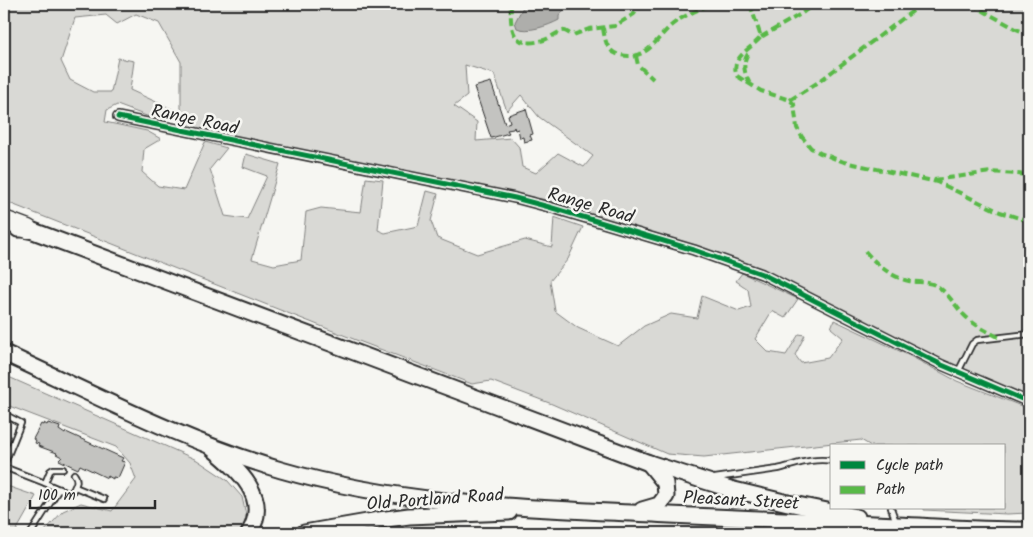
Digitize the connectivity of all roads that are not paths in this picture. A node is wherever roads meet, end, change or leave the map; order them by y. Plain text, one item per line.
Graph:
1 (118, 117) dead end
2 (4, 220) edge
3 (4, 229) edge
4 (28, 229) junction
5 (1029, 334) edge
6 (4, 353) edge
7 (958, 372) junction
8 (1029, 402) edge
9 (4, 414) edge
10 (210, 446) junction
11 (830, 460) edge
12 (649, 463) junction
13 (4, 466) edge
14 (62, 469) dead end
15 (74, 474) dead end
16 (701, 480) junction
17 (45, 483) junction
18 (75, 487) junction
19 (59, 490) junction
20 (104, 499) dead end
21 (570, 510) junction
22 (892, 510) edge
23 (628, 513) junction
24 (898, 525) junction
25 (1029, 530) edge
26 (1000, 532) edge
27 (31, 533) edge
28 (249, 533) edge
29 (304, 533) edge

1 - 7 street, Range Road
2 - 4 highway
3 - 4 main road
4 - 12 main road
5 - 7 lane
6 - 10 main road
7 - 8 street, Range Road
9 - 13 lane
10 - 21 main road
10 - 28 main road
11 - 16 lane
12 - 16 main road
12 - 23 main road
13 - 17 lane
14 - 17 lane
15 - 18 lane
16 - 24 main road
17 - 19 lane
18 - 19 lane
18 - 20 lane
19 - 27 lane
21 - 23 main road, Pleasant Street
21 - 29 main road, Old Portland Road
22 - 24 lane
23 - 24 main road, Pleasant Street
24 - 26 main road, Pleasant Street
25 - 26 main road, Pleasant Street

